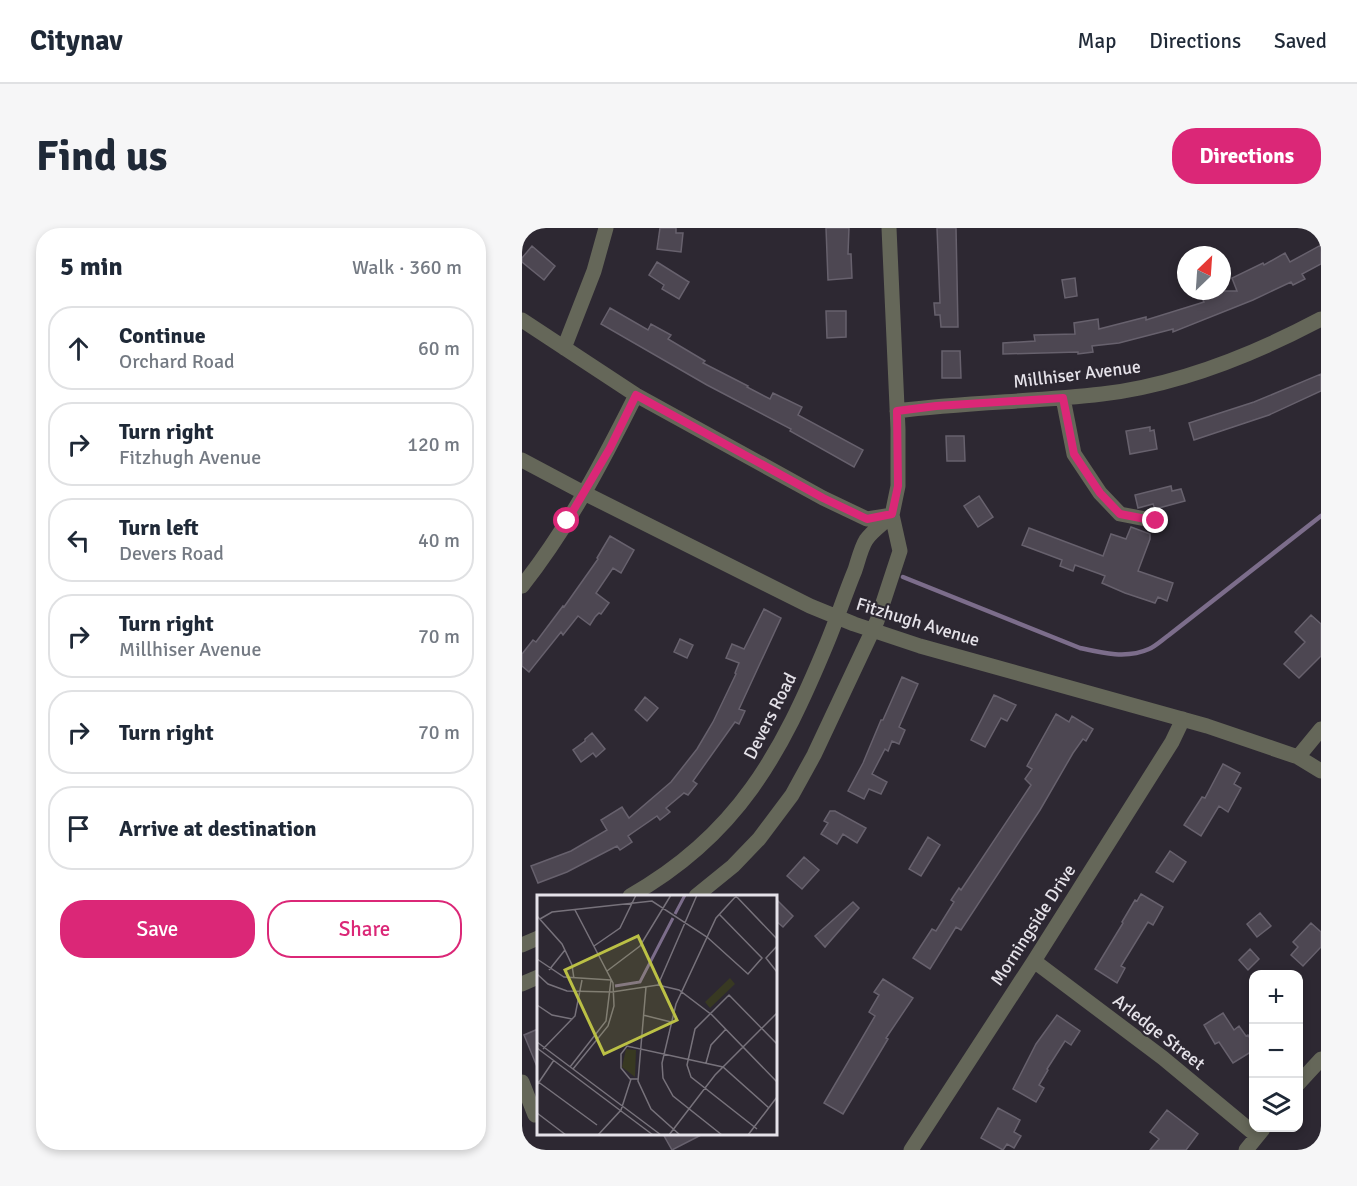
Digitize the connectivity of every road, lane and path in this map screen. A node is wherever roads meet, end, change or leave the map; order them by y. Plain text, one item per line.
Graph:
1 (606, 228) edge
2 (889, 228) edge
3 (522, 320) edge
4 (1321, 320) edge
5 (564, 348) junction
6 (636, 395) junction
7 (1063, 398) junction
8 (897, 411) junction
9 (522, 460) edge
10 (584, 493) junction
11 (892, 514) junction
12 (1156, 521) dead end
13 (522, 585) edge
14 (837, 617) junction
15 (872, 630) junction
16 (1183, 719) junction
17 (1321, 729) edge
18 (1298, 757) junction
19 (1321, 771) edge
20 (633, 895) edge
21 (698, 895) edge
22 (537, 938) edge
23 (522, 945) edge
24 (1034, 961) junction
25 (537, 977) edge
26 (522, 984) edge
27 (1321, 1059) edge
28 (1303, 1079) edge
29 (522, 1083) edge
30 (535, 1115) dead end
31 (1249, 1124) edge
32 (1260, 1132) edge
33 (911, 1150) edge
34 (1246, 1150) edge

1 - 5 street
2 - 8 street
3 - 5 street
4 - 7 street, Millhiser Avenue
5 - 6 street
6 - 10 street
6 - 11 street
7 - 8 street, Millhiser Avenue
7 - 12 street
8 - 11 street
9 - 10 street, Fitzhugh Avenue
10 - 13 street
10 - 14 street, Fitzhugh Avenue
11 - 14 street, Devers Road
11 - 15 street
14 - 15 street, Fitzhugh Avenue
14 - 20 street, Devers Road
15 - 16 street, Fitzhugh Avenue
15 - 21 street
16 - 18 street, Fitzhugh Avenue
16 - 24 street, Morningside Drive
17 - 18 street
18 - 19 street, Fitzhugh Avenue
22 - 23 street
24 - 31 street, Arledge Street
24 - 33 street, Morningside Drive
25 - 26 street
27 - 28 street
29 - 30 street
32 - 34 street

